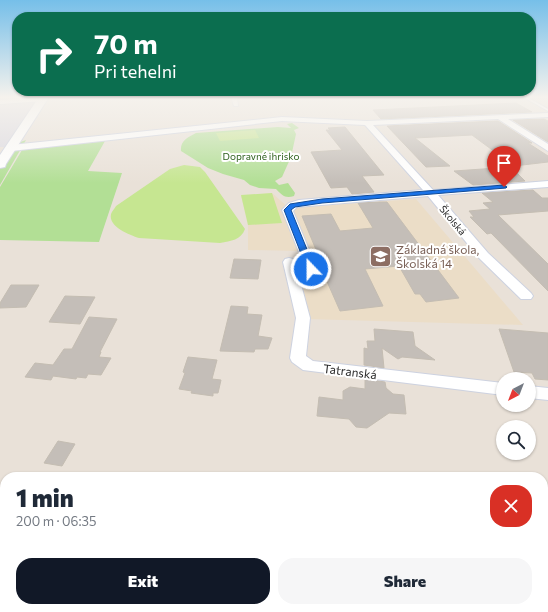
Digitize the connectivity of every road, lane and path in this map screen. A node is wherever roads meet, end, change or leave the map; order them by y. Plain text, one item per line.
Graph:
1 (26, 126) edge
2 (221, 126) edge
3 (369, 126) edge
4 (513, 126) edge
5 (11, 148) junction
6 (548, 148) edge
7 (0, 164) edge
8 (548, 184) edge
9 (430, 192) junction
10 (290, 262) dead end
11 (311, 269) dead end
12 (526, 296) dead end
13 (496, 388) edge
14 (536, 393) edge
15 (548, 394) edge

1 - 5 main road
2 - 5 street
3 - 9 street, Školská
4 - 6 street
5 - 7 main road
8 - 9 street
9 - 11 street
9 - 12 street, Školská
10 - 13 street, Tatranská
14 - 15 street

